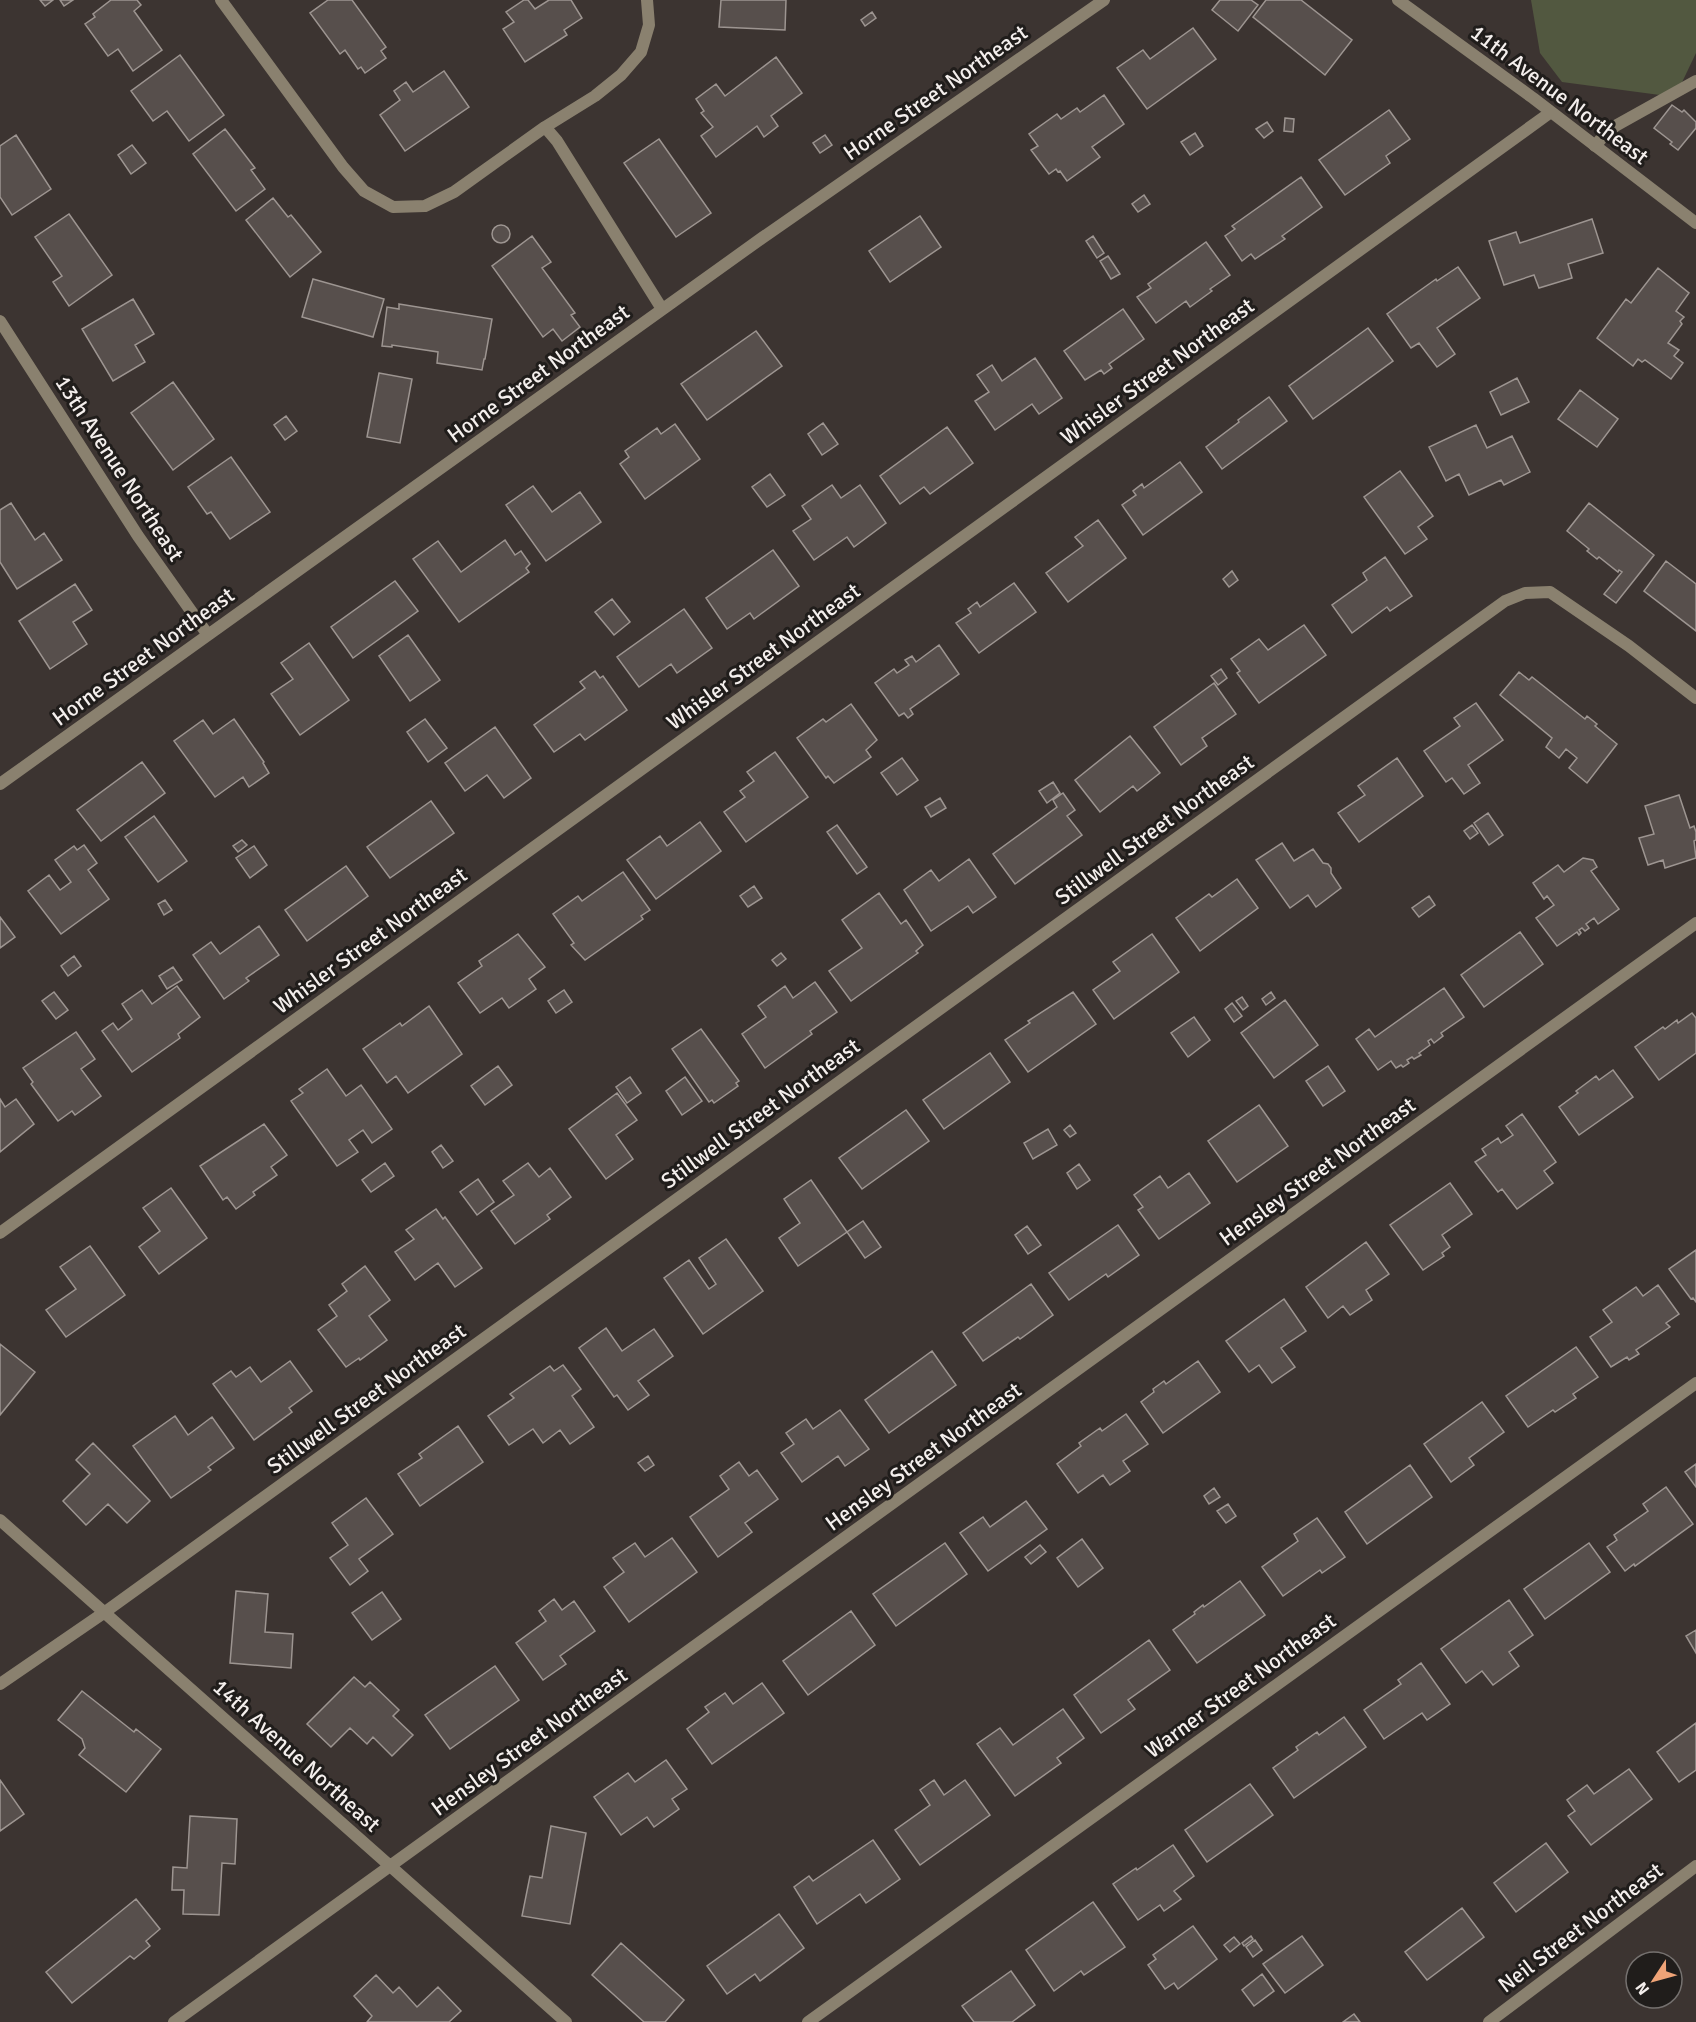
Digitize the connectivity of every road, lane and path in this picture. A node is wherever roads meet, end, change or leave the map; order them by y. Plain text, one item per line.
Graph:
1 (221, 0) edge
2 (647, 0) edge
3 (1104, 0) edge
4 (1398, 0) edge
5 (1696, 81) edge
6 (1551, 112) junction
7 (545, 127) junction
8 (1595, 146) junction
9 (1696, 223) edge
10 (662, 309) junction
11 (0, 321) edge
12 (208, 635) junction
13 (1696, 698) edge
14 (0, 784) edge
15 (1696, 923) edge
16 (0, 1233) edge
17 (1696, 1383) edge
18 (0, 1520) edge
19 (105, 1612) junction
20 (0, 1684) edge
21 (1696, 1866) edge
22 (391, 1867) junction
23 (174, 2022) edge
24 (566, 2022) edge
25 (808, 2022) edge
26 (1489, 2022) edge

1 - 7 street
2 - 7 street
3 - 10 street, Horne Street Northeast
4 - 6 street, 11th Avenue Northeast
5 - 8 street
6 - 8 street, 11th Avenue Northeast
6 - 16 street, Whisler Street Northeast
7 - 10 street
8 - 9 street, 11th Avenue Northeast
10 - 12 street, Horne Street Northeast
11 - 12 street, 13th Avenue Northeast
12 - 14 street, Horne Street Northeast
13 - 19 street, Stillwell Street Northeast
15 - 22 street, Hensley Street Northeast
17 - 25 street, Warner Street Northeast
18 - 19 street, 14th Avenue Northeast
19 - 20 street, Stillwell Street Northeast
19 - 22 street, 14th Avenue Northeast
21 - 26 street, Neil Street Northeast
22 - 23 street, Hensley Street Northeast
22 - 24 street, 14th Avenue Northeast

